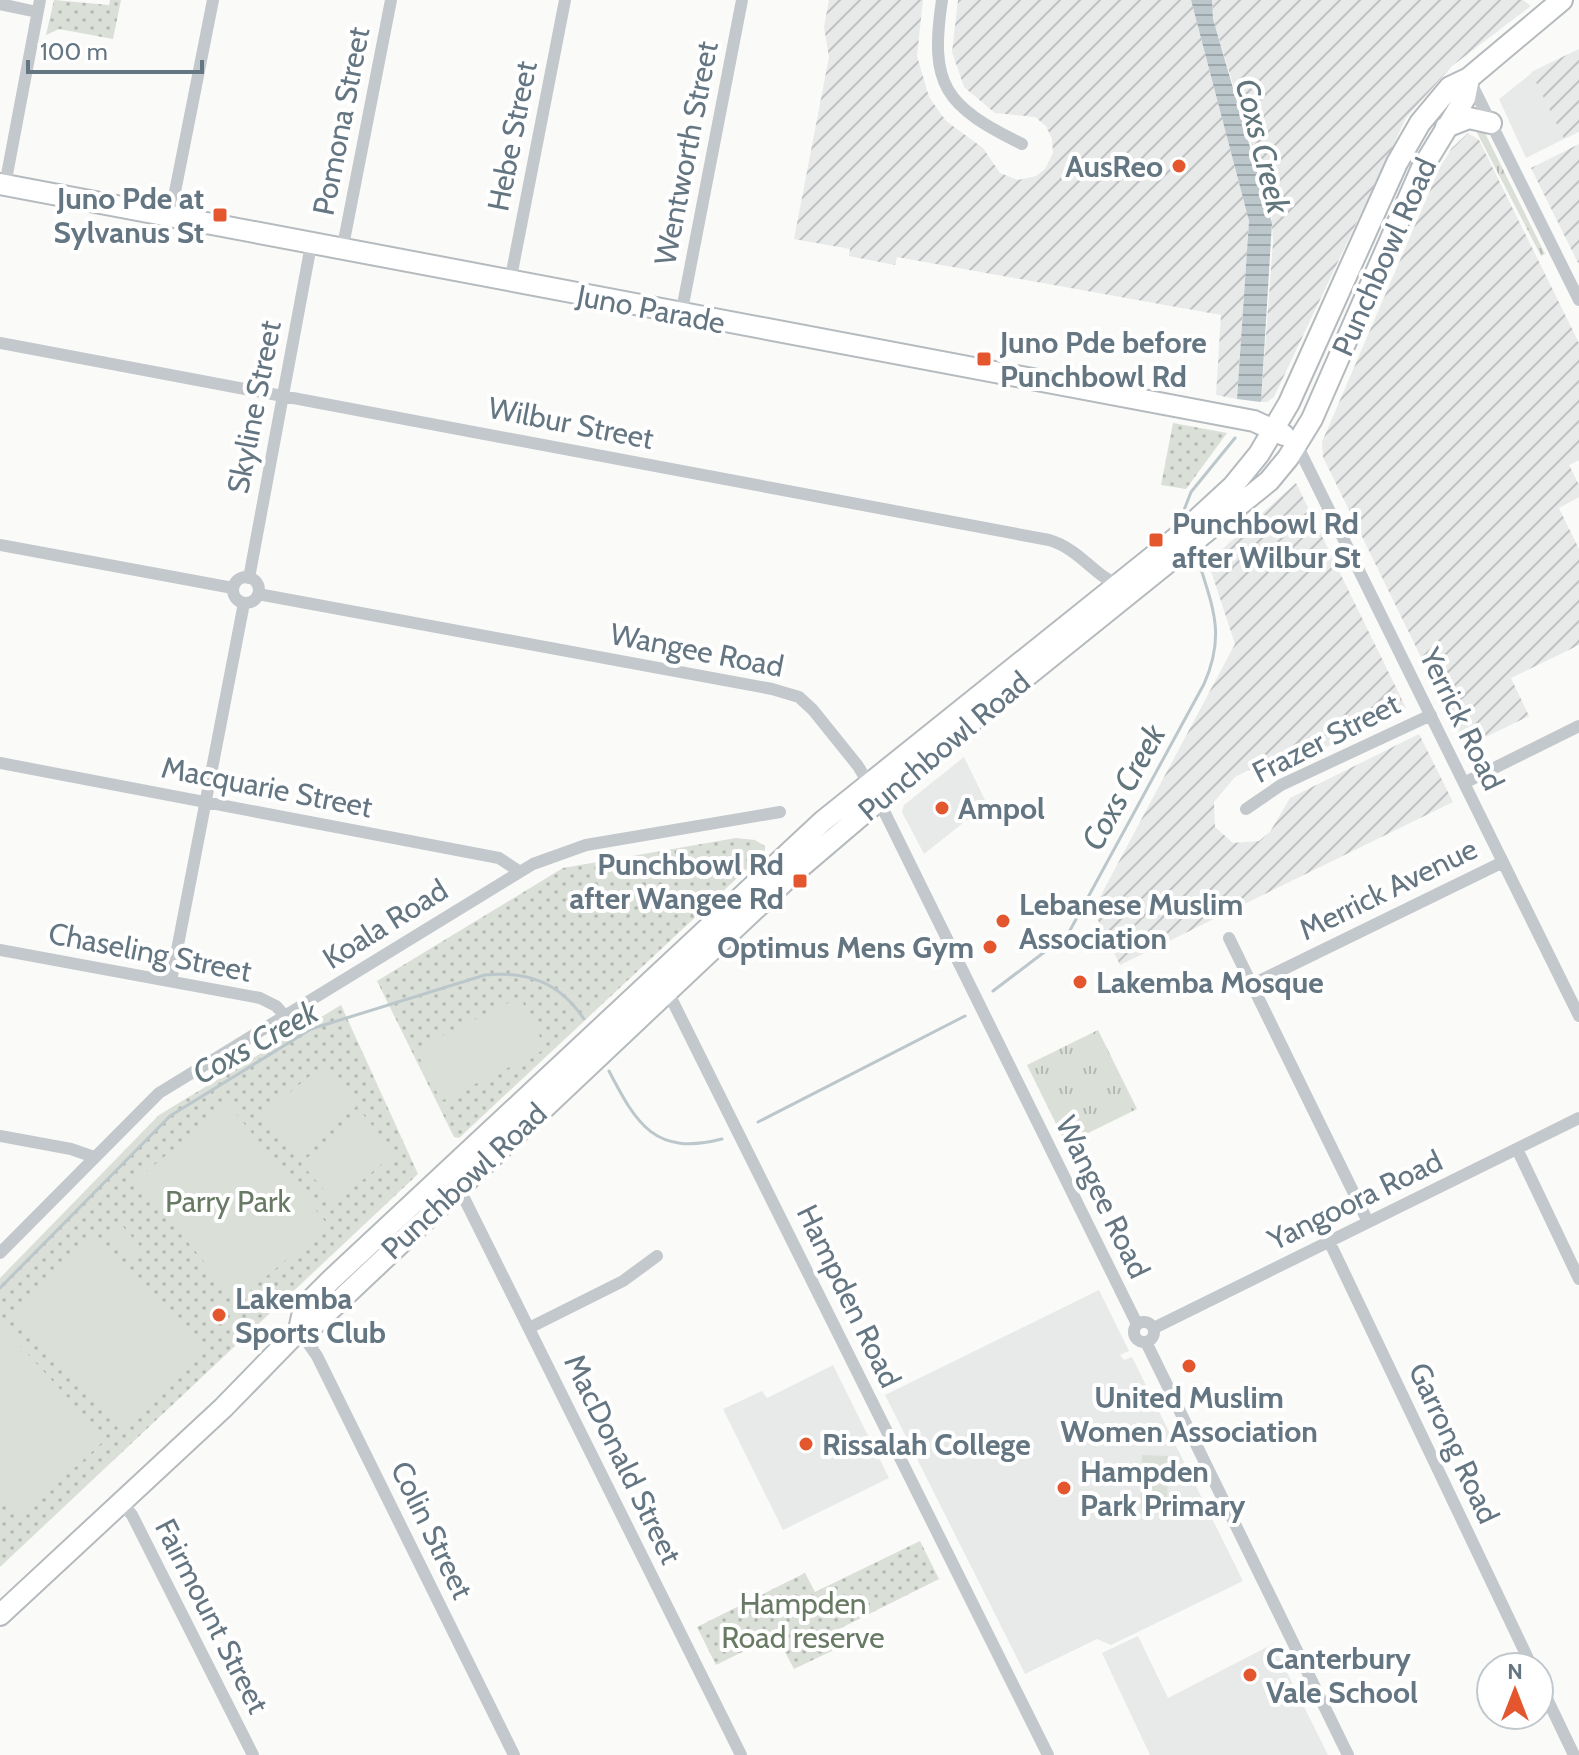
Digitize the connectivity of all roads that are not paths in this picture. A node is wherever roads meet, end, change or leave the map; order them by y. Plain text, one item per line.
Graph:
1 (213, 0) edge
2 (391, 0) edge
3 (565, 0) edge
4 (742, 0) edge
5 (942, 0) edge
6 (1559, 2) edge
7 (0, 4) edge
8 (39, 6) edge
9 (1469, 78) junction
10 (1491, 123) junction
11 (1444, 128) junction
12 (1022, 144) dead end
13 (2, 185) edge
14 (170, 217) junction
15 (311, 245) junction
16 (342, 251) junction
17 (510, 282) junction
18 (1575, 282) edge
19 (1579, 300) edge
20 (681, 315) junction
21 (0, 343) edge
22 (282, 395) junction
23 (1275, 428) junction
24 (1297, 445) junction
25 (0, 545) edge
26 (249, 578) junction
27 (1119, 583) junction
28 (233, 588) junction
29 (258, 594) junction
30 (244, 603) junction
31 (1431, 715) junction
32 (1579, 726) edge
33 (0, 763) edge
34 (1464, 783) junction
35 (874, 792) junction
36 (206, 803) junction
37 (1246, 809) dead end
38 (780, 812) dead end
39 (1503, 862) junction
40 (520, 872) junction
41 (1229, 938) dead end
42 (0, 950) edge
43 (171, 981) junction
44 (1253, 984) junction
45 (667, 990) junction
46 (285, 1016) junction
47 (1579, 1016) edge
48 (1579, 1118) edge
49 (0, 1136) edge
50 (1517, 1149) junction
51 (94, 1157) junction
52 (458, 1186) junction
53 (1368, 1222) junction
54 (1329, 1241) junction
55 (0, 1253) edge
56 (657, 1256) dead end
57 (1579, 1279) edge
58 (1137, 1324) junction
59 (531, 1327) junction
60 (1154, 1328) junction
61 (299, 1330) junction
62 (1146, 1342) junction
63 (121, 1502) junction
64 (0, 1615) edge
65 (1524, 1651) edge
66 (1555, 1715) edge
67 (253, 1755) edge
68 (514, 1755) edge
69 (741, 1755) edge
70 (1048, 1755) edge
71 (1348, 1755) edge
72 (1574, 1755) edge

1 - 14 street
2 - 16 street, Pomona Street
3 - 17 street, Hebe Street
4 - 20 street, Wentworth Street
5 - 12 street
6 - 9 main road, Punchbowl Road
7 - 8 street
8 - 13 street
9 - 10 street
9 - 11 main road, Punchbowl Road
9 - 23 main road, Punchbowl Road
10 - 11 main road
10 - 18 street
11 - 24 main road, Punchbowl Road
13 - 14 main road, Juno Parade
14 - 15 main road, Juno Parade
15 - 16 main road, Juno Parade
15 - 22 street, Skyline Street
16 - 17 main road, Juno Parade
17 - 20 main road, Juno Parade
18 - 19 street
20 - 23 main road, Juno Parade
21 - 22 street, Wilbur Street
22 - 26 street, Skyline Street
22 - 27 street, Wilbur Street
23 - 24 main road, Juno Parade
23 - 27 main road, Punchbowl Road
24 - 31 street, Yerrick Road
24 - 35 main road, Punchbowl Road
25 - 28 street
26 - 28 street
26 - 29 street
27 - 35 main road, Punchbowl Road
28 - 30 street
29 - 30 street
29 - 35 street, Wangee Road
30 - 36 street
31 - 34 street, Yerrick Road
31 - 37 street, Frazer Street
32 - 34 street
33 - 36 street, Macquarie Street
34 - 39 street, Yerrick Road
35 - 45 main road, Punchbowl Road
35 - 58 street, Wangee Road
35 - 61 main road, Punchbowl Road
36 - 40 street, Macquarie Street
36 - 43 street
38 - 40 street, Koala Road
39 - 44 street, Merrick Avenue
39 - 47 street, Yerrick Road
40 - 46 street, Koala Road
41 - 44 street
42 - 43 street, Chaseling Street
43 - 46 street, Chaseling Street
44 - 53 street
45 - 52 main road, Punchbowl Road
45 - 70 street, Hampden Road
46 - 51 street, Koala Road
48 - 50 street, Yangoora Road
49 - 51 street
50 - 53 street, Yangoora Road
50 - 57 street
51 - 55 street, Koala Road
52 - 59 street, MacDonald Street
52 - 61 main road, Punchbowl Road
53 - 54 street, Yangoora Road
54 - 60 street, Yangoora Road
54 - 65 street, Garrong Road
56 - 59 street
58 - 60 street
58 - 62 street
59 - 69 street, MacDonald Street
60 - 62 street
61 - 63 main road, Punchbowl Road
61 - 68 street, Colin Street
62 - 71 street
63 - 64 main road, Punchbowl Road
63 - 67 street, Fairmount Street
66 - 72 street

